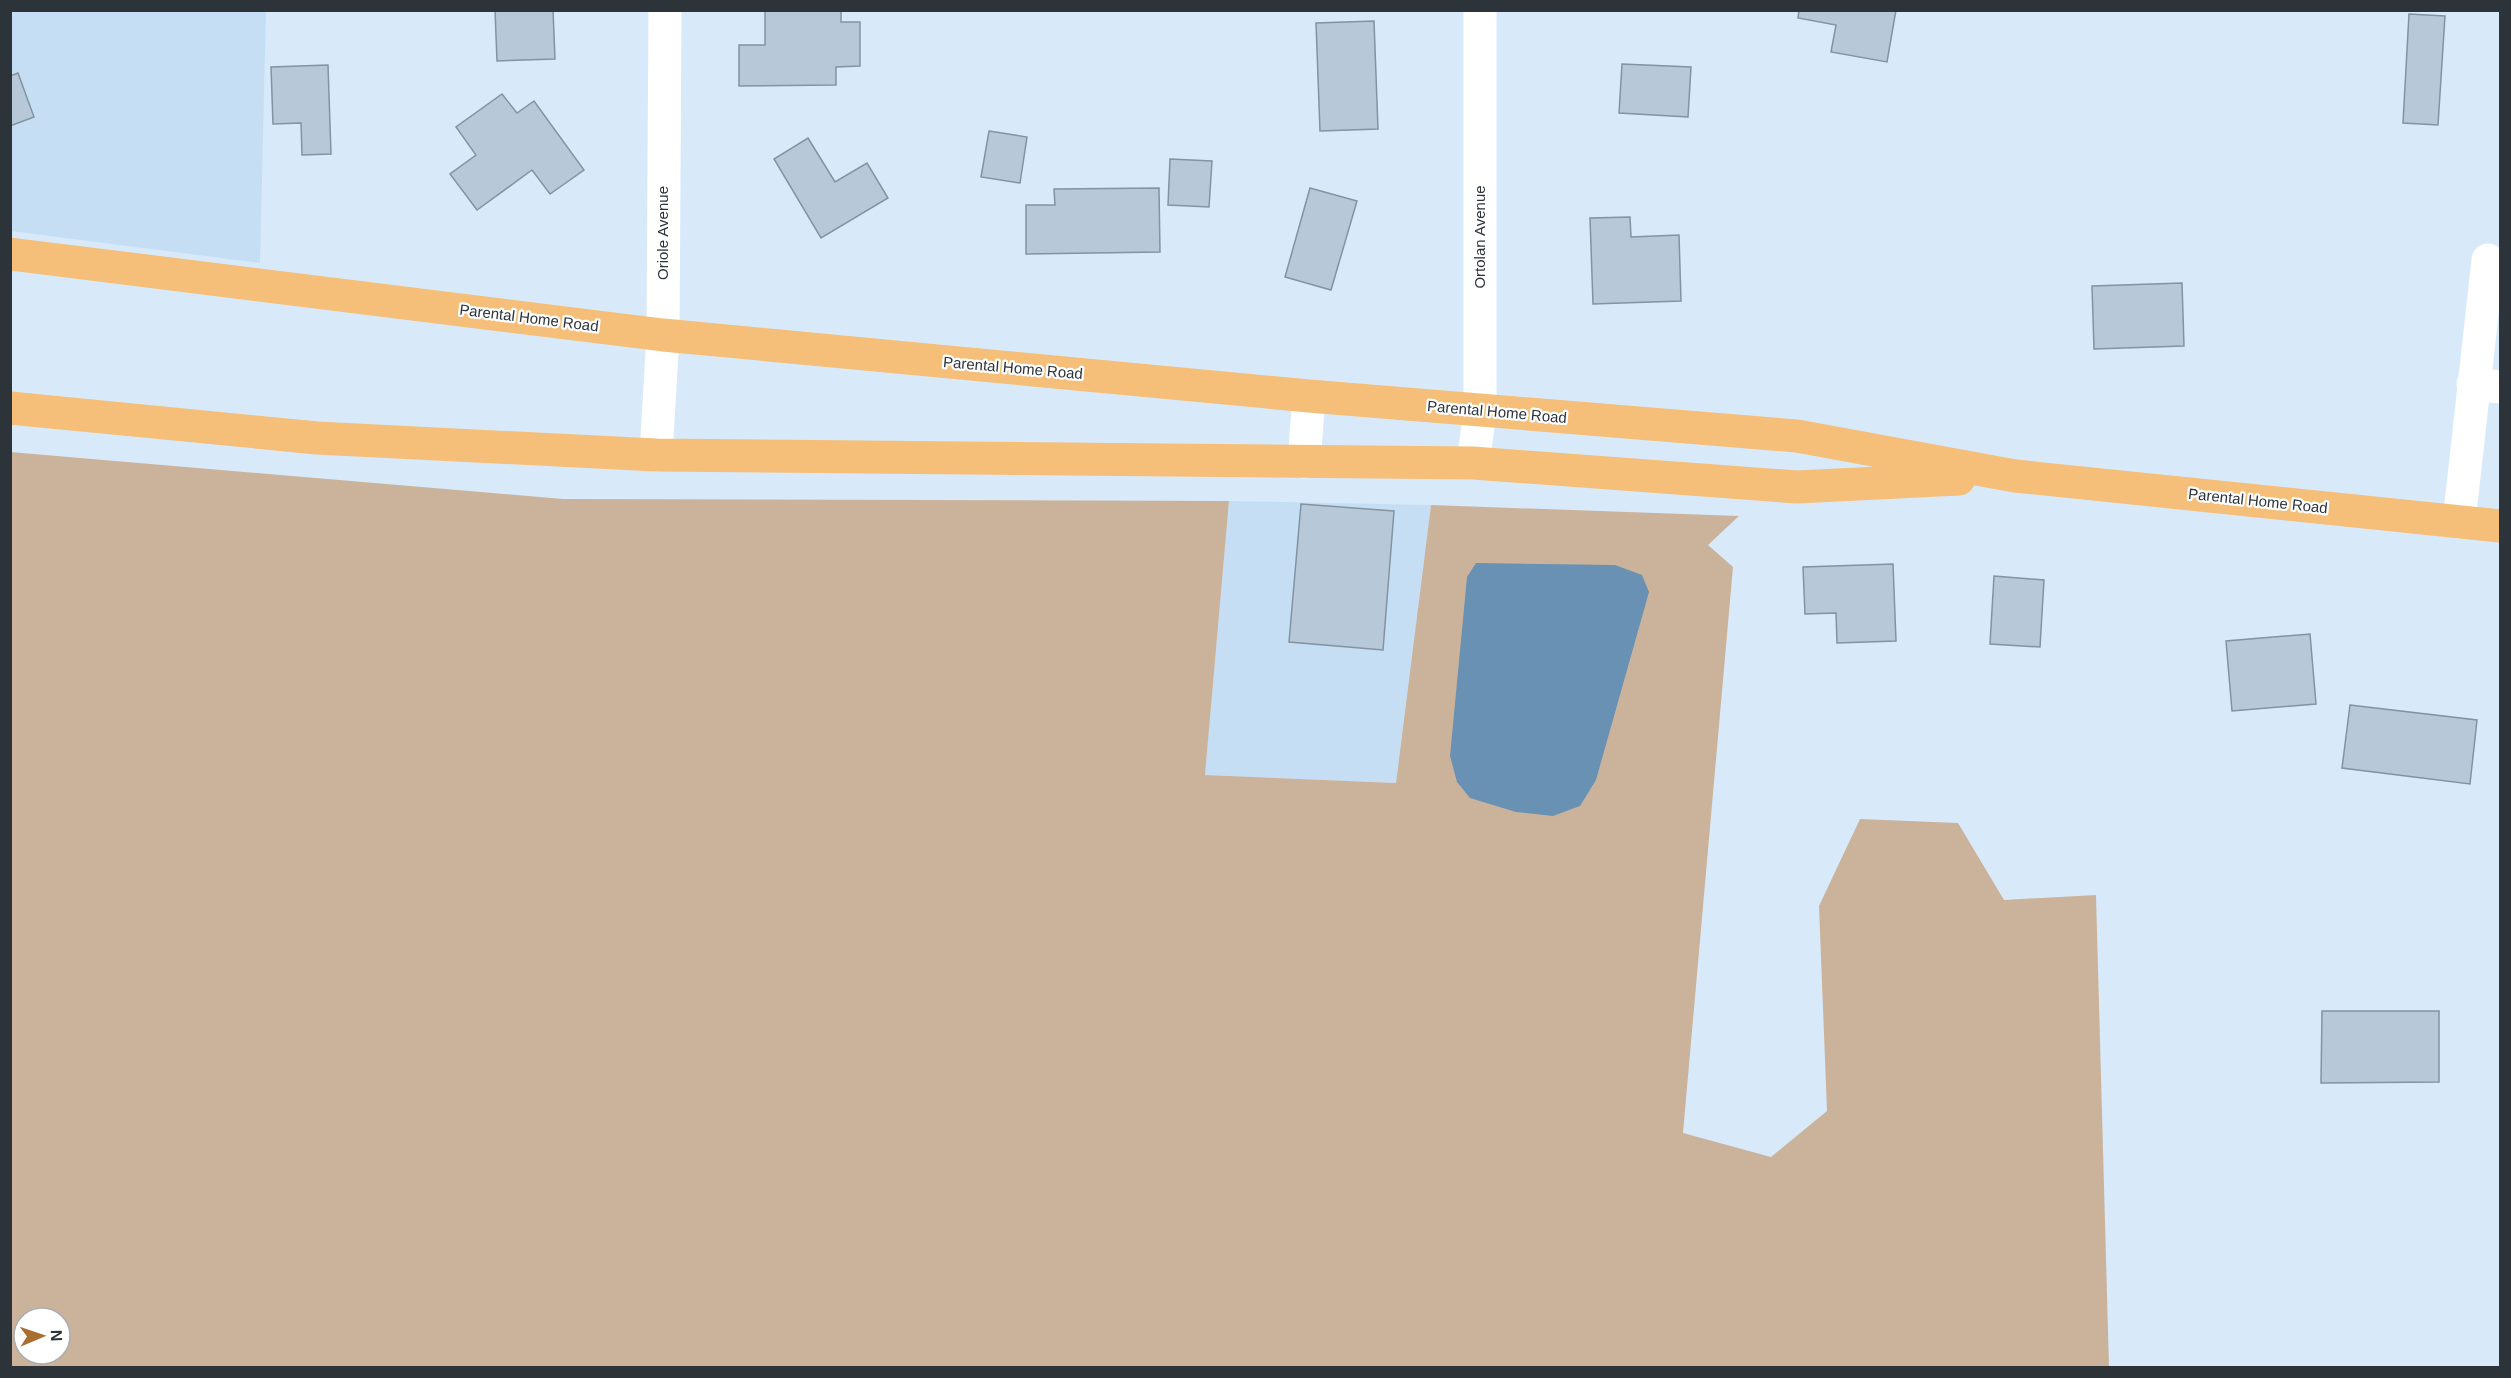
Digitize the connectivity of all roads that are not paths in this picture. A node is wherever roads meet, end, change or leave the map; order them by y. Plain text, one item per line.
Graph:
1 (665, 10) edge
2 (1480, 10) edge
3 (10, 254) edge
4 (2488, 260) dead end
5 (663, 335) junction
6 (2487, 386) edge
7 (1309, 396) junction
8 (10, 408) edge
9 (1480, 411) junction
10 (656, 455) junction
11 (1304, 462) junction
12 (1473, 463) junction
13 (2015, 476) junction
14 (2459, 522) junction
15 (2500, 526) edge

1 - 5 street, Oriole Avenue
2 - 9 street, Ortolan Avenue
3 - 5 main road, Parental Home Road
4 - 6 street
5 - 7 main road, Parental Home Road
5 - 10 street, Oriole Avenue
6 - 14 street
7 - 9 main road, Parental Home Road
7 - 11 street
8 - 10 main road, Parental Home Road
9 - 12 street, Ortolan Avenue
9 - 13 main road, Parental Home Road
10 - 11 main road, Parental Home Road
11 - 12 main road, Parental Home Road
12 - 13 main road, Parental Home Road
13 - 14 main road, Parental Home Road
14 - 15 main road, Parental Home Road

